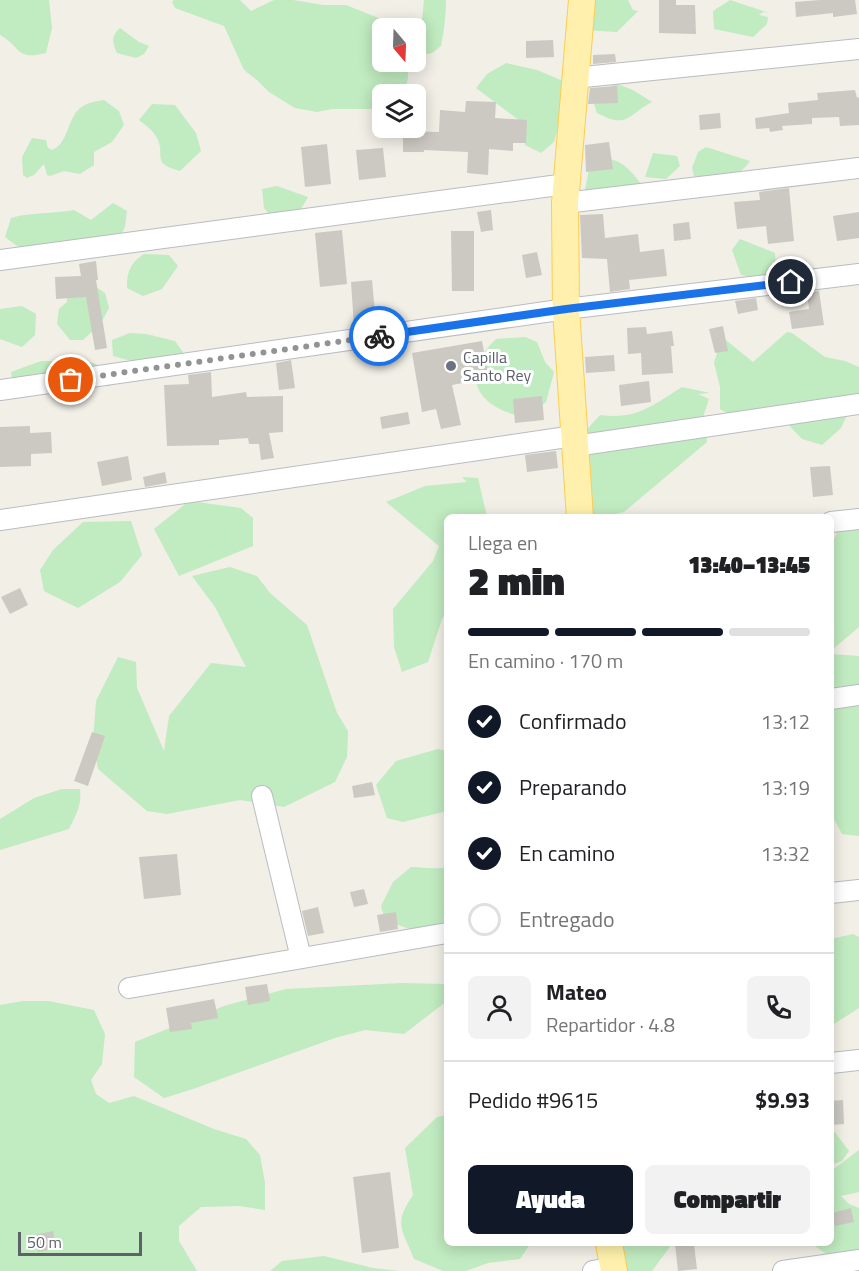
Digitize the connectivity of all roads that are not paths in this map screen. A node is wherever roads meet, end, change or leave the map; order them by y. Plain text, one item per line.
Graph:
1 (582, 0) edge
2 (859, 49) edge
3 (574, 78) junction
4 (859, 168) edge
5 (565, 194) junction
6 (0, 260) edge
7 (859, 274) edge
8 (566, 309) junction
9 (0, 390) edge
10 (859, 404) edge
11 (574, 441) junction
12 (580, 514) edge
13 (859, 519) edge
14 (0, 520) edge
15 (834, 522) edge
16 (859, 695) edge
17 (834, 699) edge
18 (262, 796) dead end
19 (859, 890) edge
20 (834, 893) edge
21 (444, 934) edge
22 (301, 958) junction
23 (129, 988) dead end
24 (859, 1060) edge
25 (834, 1063) edge
26 (859, 1260) edge
27 (783, 1271) edge

1 - 3 main road
2 - 3 street
3 - 5 main road
4 - 5 street
5 - 6 street
5 - 8 main road
7 - 8 street
8 - 9 street
8 - 11 main road
10 - 11 street
11 - 12 main road
11 - 14 street
13 - 15 street
16 - 17 street
18 - 22 street
19 - 20 street
21 - 22 street
22 - 23 street
24 - 25 street
26 - 27 street

